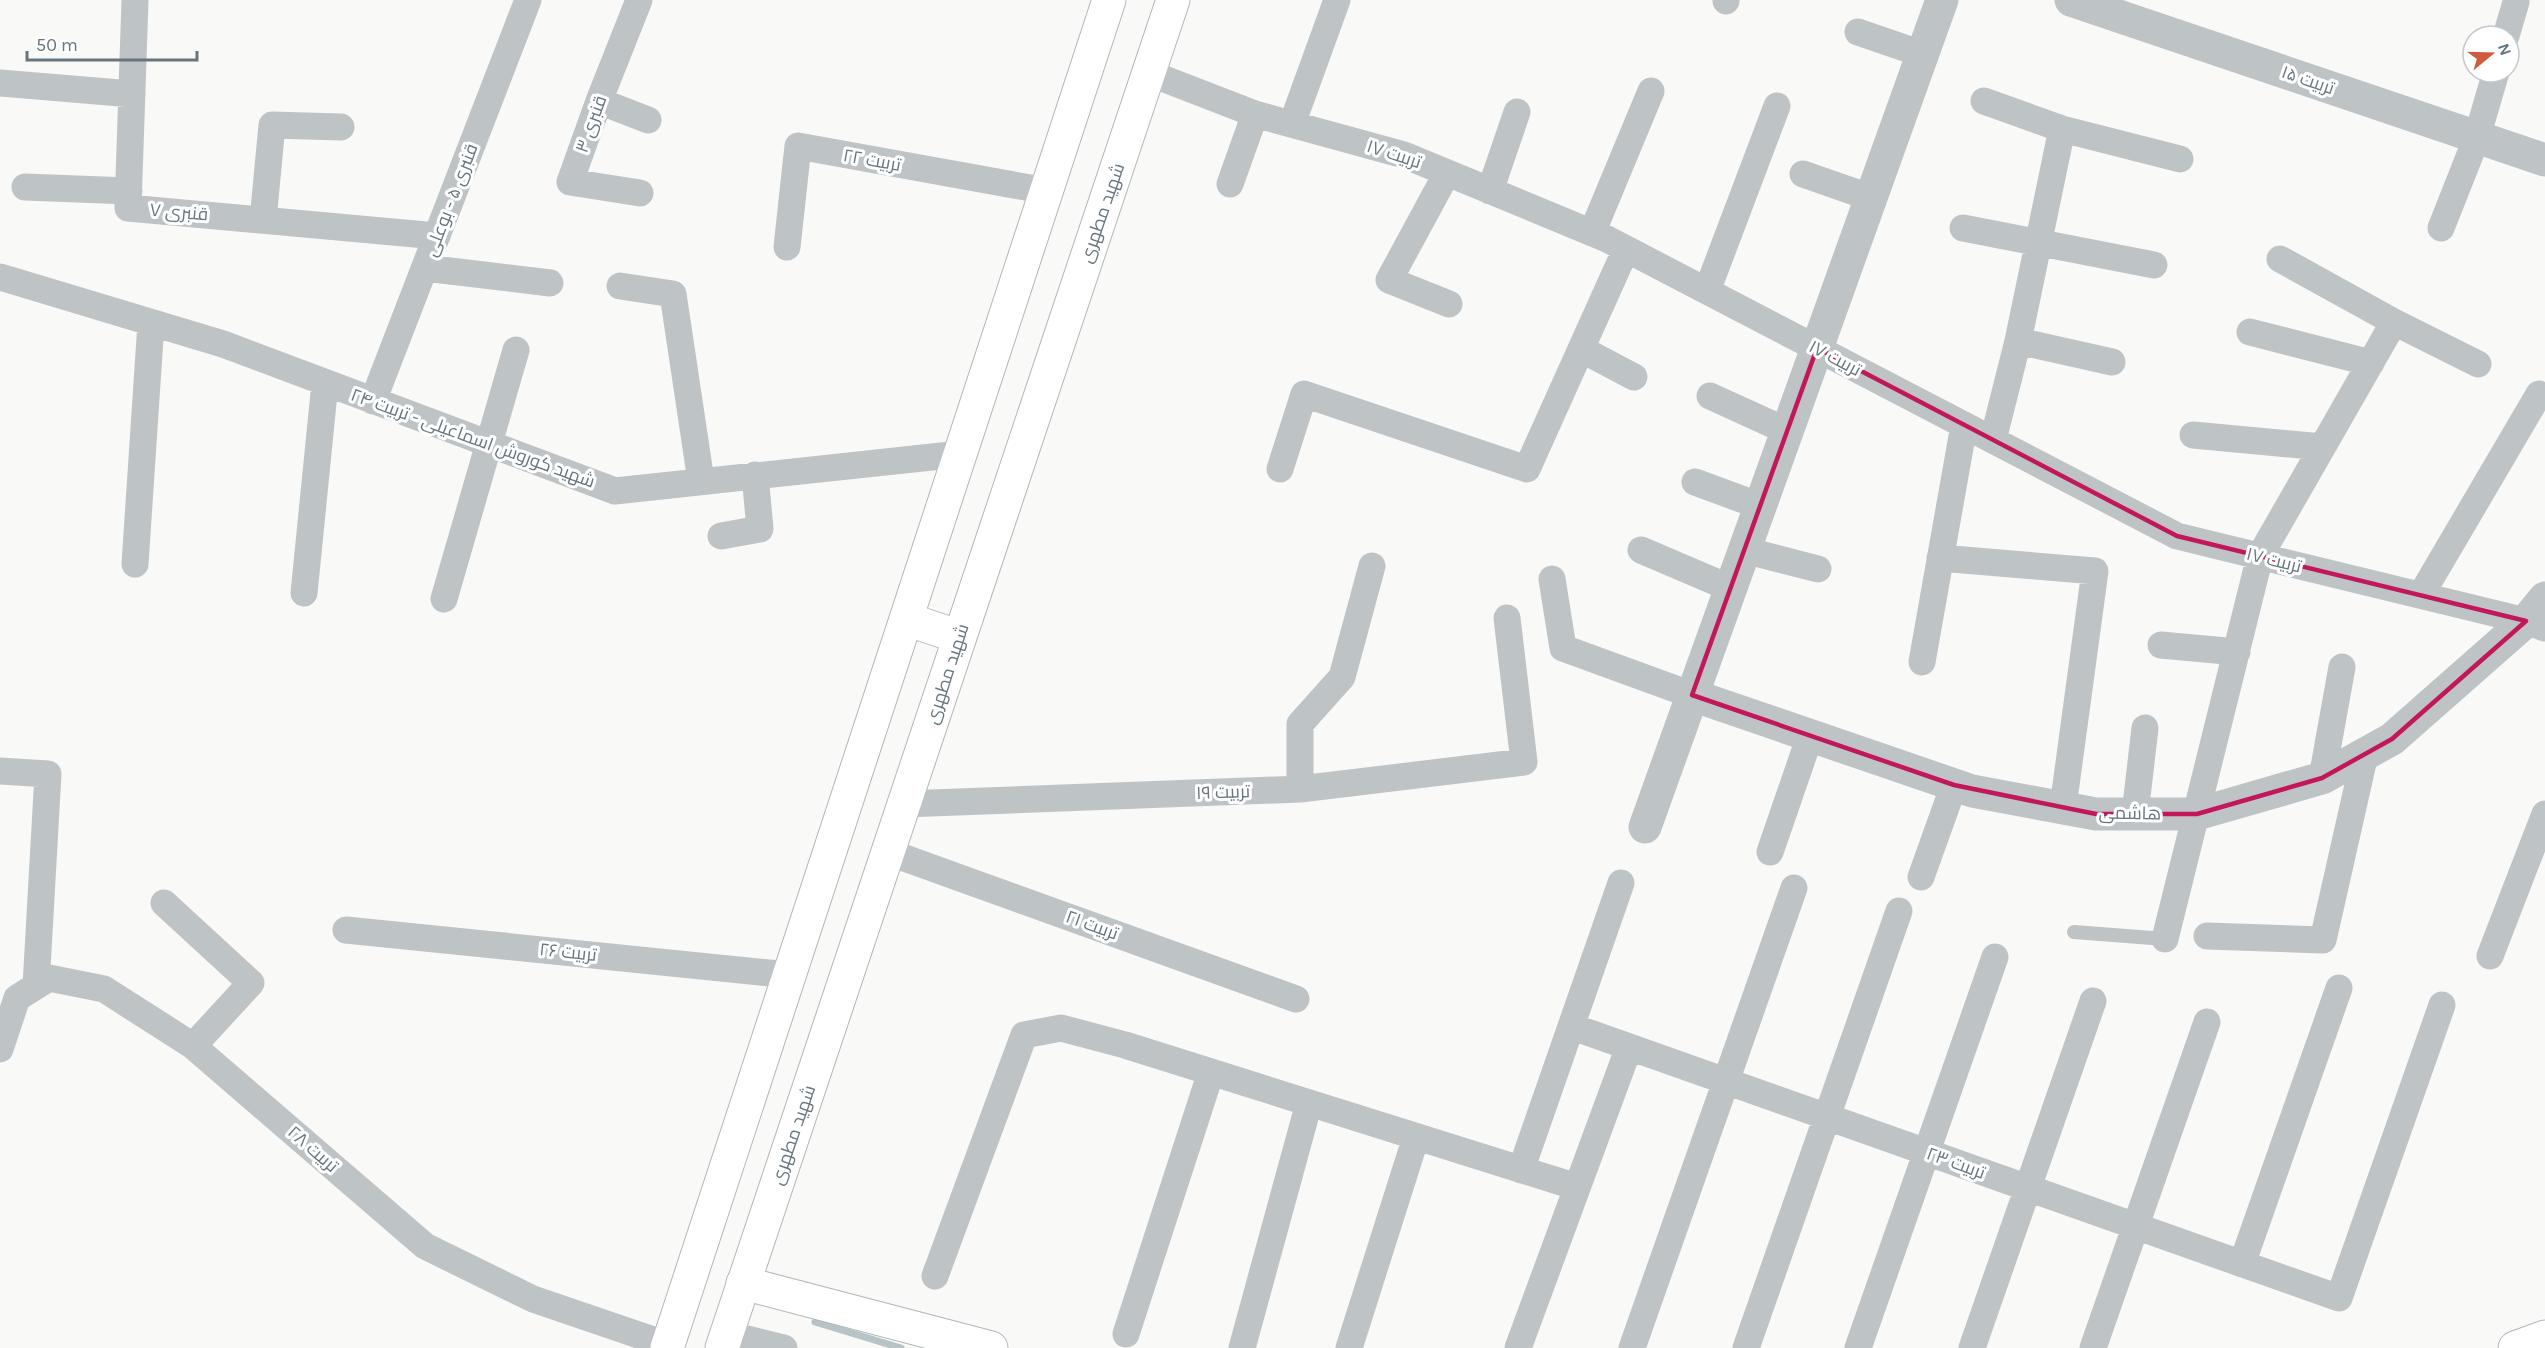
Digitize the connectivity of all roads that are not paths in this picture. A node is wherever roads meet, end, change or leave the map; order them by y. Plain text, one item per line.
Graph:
1 (135, 0) edge
2 (528, 0) edge
3 (639, 0) edge
4 (1109, 0) edge
5 (1173, 0) edge
6 (1337, 0) edge
7 (1942, 0) edge
8 (2072, 0) edge
9 (2516, 2) dead end
10 (2510, 24) edge
11 (1858, 32) dead end
12 (1922, 54) junction
13 (1149, 73) junction
14 (0, 83) edge
15 (2492, 84) edge
16 (1651, 91) dead end
17 (132, 94) junction
18 (599, 101) junction
19 (1984, 101) dead end
20 (1777, 106) dead end
21 (1517, 112) dead end
22 (1255, 114) junction
23 (648, 120) dead end
24 (1292, 124) junction
25 (341, 127) dead end
26 (2062, 129) junction
27 (2477, 137) junction
28 (2180, 159) dead end
29 (2545, 160) edge
30 (1447, 173) junction
31 (1803, 174) dead end
32 (1230, 184) dead end
33 (25, 187) dead end
34 (1490, 190) junction
35 (129, 191) junction
36 (1047, 191) junction
37 (640, 193) dead end
38 (1869, 197) junction
39 (263, 220) junction
40 (1964, 228) dead end
41 (2440, 228) dead end
42 (1592, 233) junction
43 (437, 236) junction
44 (2039, 243) junction
45 (787, 247) dead end
46 (1626, 249) junction
47 (2280, 259) dead end
48 (2154, 266) dead end
49 (425, 268) junction
50 (0, 278) edge
51 (550, 283) dead end
52 (620, 286) dead end
53 (1707, 291) junction
54 (1449, 304) dead end
55 (2394, 322) junction
56 (151, 323) junction
57 (2250, 332) dead end
58 (2018, 341) junction
59 (1817, 348) junction
60 (1581, 349) junction
61 (516, 350) dead end
62 (2112, 362) dead end
63 (2370, 363) junction
64 (2478, 364) dead end
65 (1634, 377) dead end
66 (325, 382) junction
67 (2539, 394) dead end
68 (1710, 396) dead end
69 (373, 400) junction
70 (1964, 425) junction
71 (1787, 431) junction
72 (2193, 435) dead end
73 (1994, 440) junction
74 (490, 444) junction
75 (2322, 447) junction
76 (960, 454) junction
77 (1280, 469) dead end
78 (755, 475) junction
79 (701, 482) junction
80 (1695, 482) dead end
81 (1760, 506) junction
82 (721, 536) dead end
83 (1641, 550) dead end
84 (1744, 550) junction
85 (2260, 556) junction
86 (1940, 558) junction
87 (135, 564) dead end
88 (1371, 566) dead end
89 (1818, 568) dead end
90 (1552, 579) dead end
91 (1731, 588) junction
92 (304, 593) dead end
93 (2421, 595) junction
94 (444, 599) dead end
95 (2539, 616) edge
96 (1507, 618) dead end
97 (906, 619) junction
98 (960, 637) junction
99 (2161, 645) dead end
100 (2237, 651) junction
101 (1922, 662) dead end
102 (2342, 667) dead end
103 (1692, 695) junction
104 (2145, 728) dead end
105 (1810, 736) junction
106 (2365, 754) junction
107 (0, 771) edge
108 (2322, 778) junction
109 (1954, 785) junction
110 (1300, 789) junction
111 (904, 804) junction
112 (2063, 807) junction
113 (2135, 814) junction
114 (2197, 814) junction
115 (2545, 814) edge
116 (1645, 827) dead end
117 (888, 852) junction
118 (1770, 852) dead end
119 (1921, 877) dead end
120 (1621, 883) dead end
121 (1794, 888) dead end
122 (164, 903) dead end
123 (1899, 911) dead end
124 (346, 930) dead end
125 (2074, 932) dead end
126 (2207, 936) dead end
127 (2165, 939) joint
128 (2490, 956) dead end
129 (1995, 957) dead end
130 (789, 975) junction
131 (36, 986) junction
132 (2339, 988) dead end
133 (1296, 999) dead end
134 (2093, 1001) dead end
135 (2442, 1005) dead end
136 (2207, 1022) dead end
137 (1573, 1027) junction
138 (194, 1046) junction
139 (1629, 1047) junction
140 (0, 1048) edge
141 (1211, 1072) junction
142 (1726, 1081) junction
143 (1309, 1103) junction
144 (1827, 1117) junction
145 (1416, 1137) junction
146 (1926, 1152) junction
147 (1521, 1170) junction
148 (1577, 1187) junction
149 (2028, 1188) junction
150 (2136, 1226) junction
151 (2242, 1264) junction
152 (935, 1276) dead end
153 (743, 1283) junction
154 (1126, 1334) dead end
155 (2545, 1337) edge
156 (724, 1341) edge
157 (668, 1346) edge
158 (784, 1348) edge
159 (991, 1348) edge
160 (1242, 1348) edge
161 (1349, 1348) edge
162 (1518, 1348) edge
163 (1632, 1348) edge
164 (1746, 1348) edge
165 (1858, 1348) edge
166 (1972, 1348) edge
167 (2093, 1348) edge
168 (2515, 1348) edge

1 - 17 street, قنبری ۷
2 - 43 street, قنبری ۵ - بوعلی
3 - 18 street, قنبری ۳
4 - 36 main road
5 - 13 main road, شهید مطهری
6 - 24 street
7 - 12 street
8 - 27 street, تربیت ۱۵
9 - 10 street
11 - 12 street
12 - 38 street
13 - 22 street, تربیت ۱۷
13 - 98 main road, شهید مطهری
14 - 17 street
15 - 27 street
16 - 42 street
17 - 35 street, قنبری ۷
18 - 23 street
18 - 37 street, قنبری ۳
19 - 26 street
20 - 53 street
21 - 34 street
22 - 24 street, تربیت ۱۷
22 - 32 street
24 - 30 street, تربیت ۱۷
25 - 39 street
26 - 28 street
26 - 44 street
27 - 29 street, تربیت ۱۵
27 - 41 street
30 - 34 street, تربیت ۱۷
30 - 54 street
31 - 38 street
33 - 35 street
34 - 42 street, تربیت ۱۷
35 - 39 street, قنبری ۷
36 - 45 street, تربیت ۲۲
36 - 76 main road
38 - 59 street
39 - 43 street, قنبری ۷
40 - 44 street
42 - 46 street, تربیت ۱۷
43 - 49 street, قنبری ۵ - بوعلی
44 - 48 street
44 - 58 street
46 - 53 street, تربیت ۱۷
46 - 60 street
47 - 55 street
49 - 51 street
49 - 69 street, قنبری ۵ - بوعلی
50 - 56 street, شهید کوروش اسماعیلی - تربیت ۲۴
52 - 79 street
53 - 59 street, تربیت ۱۷
55 - 63 street
55 - 64 street
56 - 66 street, شهید کوروش اسماعیلی - تربیت ۲۴
56 - 87 street
57 - 63 street
58 - 62 street
58 - 73 street
59 - 70 street, تربیت ۱۷
59 - 71 street
60 - 65 street
60 - 77 street
61 - 74 street
63 - 75 street
66 - 69 street, شهید کوروش اسماعیلی - تربیت ۲۴
66 - 92 street
67 - 93 street
68 - 71 street
69 - 74 street, شهید کوروش اسماعیلی - تربیت ۲۴
70 - 73 street, تربیت ۱۷
70 - 86 street
71 - 81 street
72 - 75 street
73 - 85 street, تربیت ۱۷
74 - 79 street, شهید کوروش اسماعیلی - تربیت ۲۴
74 - 94 street
75 - 85 street
76 - 78 street, شهید کوروش اسماعیلی - تربیت ۲۴
76 - 97 main road
78 - 79 street, شهید کوروش اسماعیلی - تربیت ۲۴
78 - 82 street
80 - 81 street
81 - 84 street
83 - 91 street
84 - 89 street
84 - 91 street
85 - 93 street, تربیت ۱۷
85 - 100 street
86 - 101 street
86 - 112 street
88 - 110 street
90 - 103 street
91 - 103 street
93 - 95 street, تربیت ۱۷
95 - 106 street, هاشمی
96 - 110 street, تربیت ۱۹
97 - 98 main road
97 - 130 main road
98 - 111 main road, شهید مطهری
99 - 100 street
100 - 114 street
102 - 108 street
103 - 105 street, هاشمی
103 - 116 street
104 - 113 street
105 - 109 street, هاشمی
105 - 118 street
106 - 108 street, هاشمی
106 - 126 street
107 - 131 street
108 - 114 street, هاشمی
109 - 112 street, هاشمی
109 - 119 street
110 - 111 street, تربیت ۱۹
111 - 117 main road, شهید مطهری
112 - 113 street, هاشمی
113 - 114 street, هاشمی
114 - 127 street
115 - 128 street
117 - 133 street, تربیت ۲۱
117 - 153 main road, شهید مطهری
120 - 137 street
121 - 142 street
122 - 138 street
123 - 144 street
124 - 130 street, تربیت ۲۶
125 - 127 lane
129 - 146 street
130 - 157 main road
131 - 138 street, تربیت ۲۸
131 - 140 street
132 - 151 street
134 - 149 street
135 - 151 street, تربیت ۲۳
136 - 150 street
137 - 139 street, تربیت ۲۳
137 - 147 street
138 - 157 street, تربیت ۲۸
139 - 142 street, تربیت ۲۳
139 - 148 street
141 - 143 street
141 - 152 street
141 - 154 street
142 - 144 street, تربیت ۲۳
142 - 163 street
143 - 145 street
143 - 160 street
144 - 146 street, تربیت ۲۳
144 - 164 street
145 - 147 street
145 - 161 street
146 - 149 street, تربیت ۲۳
146 - 165 street
147 - 148 street
148 - 162 street
149 - 150 street, تربیت ۲۳
149 - 166 street
150 - 151 street, تربیت ۲۳
150 - 167 street
153 - 156 main road, شهید مطهری
153 - 159 main road
155 - 168 main road
156 - 158 street

